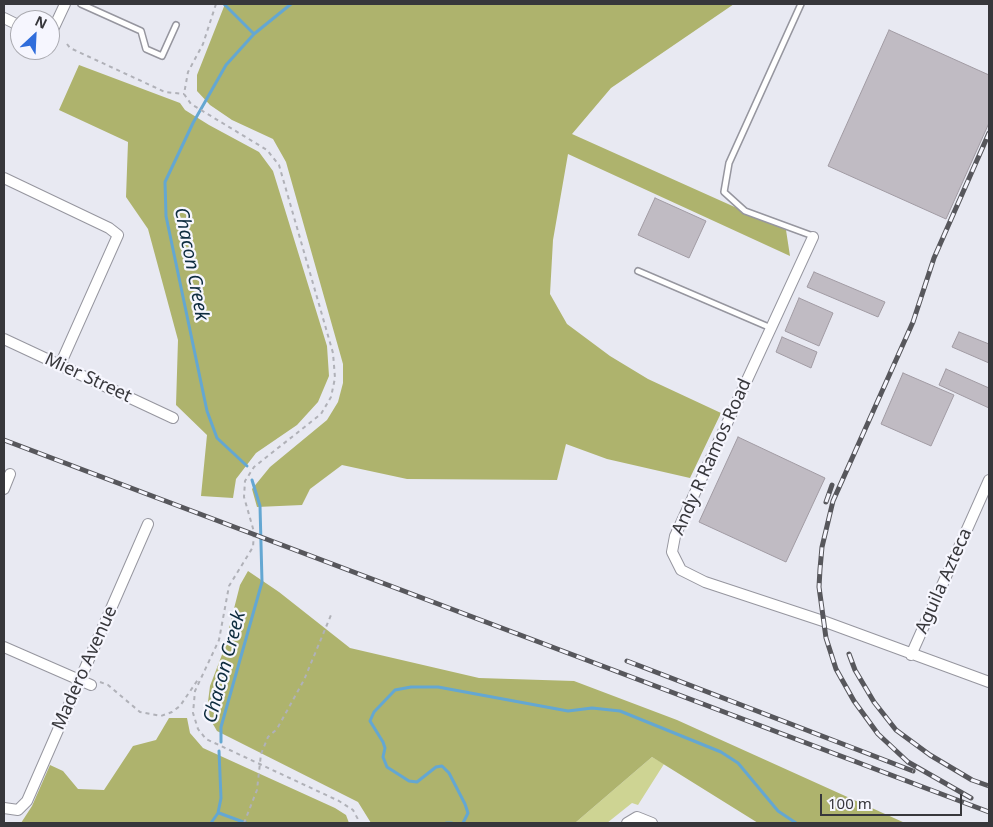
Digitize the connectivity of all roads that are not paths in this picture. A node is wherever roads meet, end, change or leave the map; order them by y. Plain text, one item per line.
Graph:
1 (81, 4) edge
2 (801, 4) edge
3 (176, 25) dead end
4 (4, 178) edge
5 (813, 237) joint
6 (638, 271) dead end
7 (771, 328) junction
8 (4, 339) edge
9 (60, 365) junction
10 (172, 418) dead end
11 (10, 474) dead end
12 (989, 480) edge
13 (4, 489) edge
14 (148, 524) dead end
15 (4, 647) edge
16 (911, 655) junction
17 (79, 680) junction
18 (989, 682) edge
19 (92, 683) road end
20 (4, 808) edge
21 (627, 823) edge
22 (652, 823) edge

1 - 3 lane
2 - 5 lane
4 - 9 street
5 - 7 street, Andy R Ramos Road
6 - 7 lane
7 - 16 street, Andy R Ramos Road
8 - 9 street, Mier Street
9 - 10 street, Mier Street
11 - 13 street
12 - 16 street, Aguila Azteca
14 - 17 street, Madero Avenue
15 - 17 street
16 - 18 street, Andy R Ramos Road
17 - 19 street
17 - 20 street, Madero Avenue
21 - 22 street

